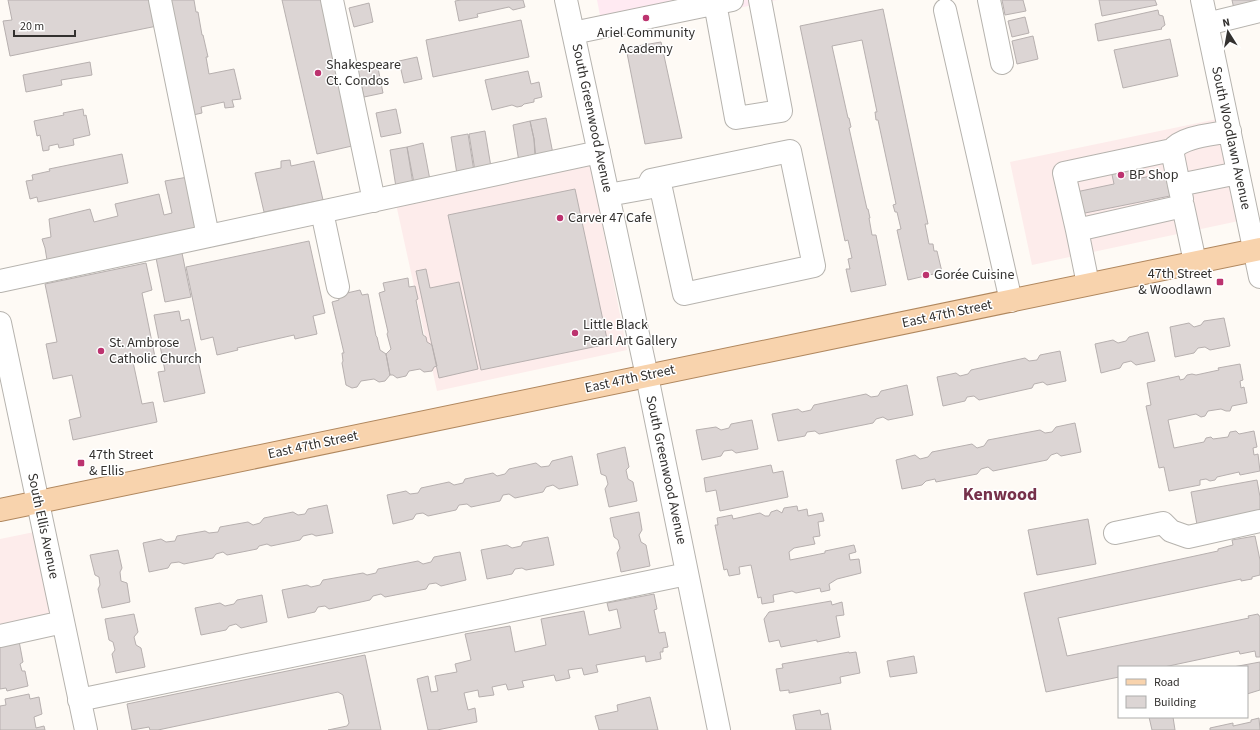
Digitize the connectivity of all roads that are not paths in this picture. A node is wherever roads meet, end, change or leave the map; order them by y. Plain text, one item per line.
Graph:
1 (160, 0) edge
2 (332, 0) edge
3 (566, 0) edge
4 (760, 0) edge
5 (989, 0) edge
6 (1202, 0) edge
7 (724, 2) edge
8 (946, 10) dead end
9 (1260, 11) edge
10 (1207, 24) junction
11 (573, 34) junction
12 (1002, 63) dead end
13 (1230, 131) junction
14 (1172, 150) junction
15 (599, 152) junction
16 (1238, 173) junction
17 (656, 180) junction
18 (1179, 185) junction
19 (607, 189) junction
20 (374, 201) junction
21 (1183, 206) junction
22 (322, 212) junction
23 (1077, 230) junction
24 (208, 236) junction
25 (1257, 249) edge
26 (1195, 262) junction
27 (1260, 277) edge
28 (0, 281) edge
29 (1088, 284) junction
30 (338, 287) dead end
31 (1011, 301) junction
32 (0, 323) edge
33 (647, 376) junction
34 (38, 502) junction
35 (0, 510) edge
36 (1260, 521) edge
37 (1114, 533) dead end
38 (687, 574) junction
39 (63, 622) junction
40 (0, 636) edge
41 (79, 700) junction
42 (86, 730) edge
43 (719, 730) edge

1 - 24 street
2 - 20 street
3 - 11 street, South Greenwood Avenue
4 - 7 street
5 - 12 street
6 - 10 street, South Woodlawn Avenue
7 - 11 street
8 - 31 street
9 - 10 street
10 - 13 street, South Woodlawn Avenue
11 - 15 street, South Greenwood Avenue
13 - 14 street
13 - 16 street, South Woodlawn Avenue
14 - 18 street
14 - 23 street
15 - 19 street, South Greenwood Avenue
15 - 20 street
16 - 18 street
16 - 25 street, South Woodlawn Avenue
17 - 17 street
17 - 19 street
18 - 21 street
19 - 33 street, South Greenwood Avenue
20 - 22 street
21 - 23 street
21 - 26 street
22 - 24 street
22 - 30 street
23 - 29 street
24 - 28 street
25 - 26 main road, East 47th Street
25 - 27 street, South Woodlawn Avenue
26 - 29 main road, East 47th Street
29 - 31 main road, East 47th Street
31 - 33 main road, East 47th Street
32 - 34 street, South Ellis Avenue
33 - 34 main road, East 47th Street
33 - 38 street, South Greenwood Avenue
34 - 35 main road, East 47th Street
34 - 39 street, South Ellis Avenue
36 - 37 street
38 - 41 street
38 - 43 street, South Greenwood Avenue
39 - 40 street
39 - 41 street, South Ellis Avenue
41 - 42 street, South Ellis Avenue

